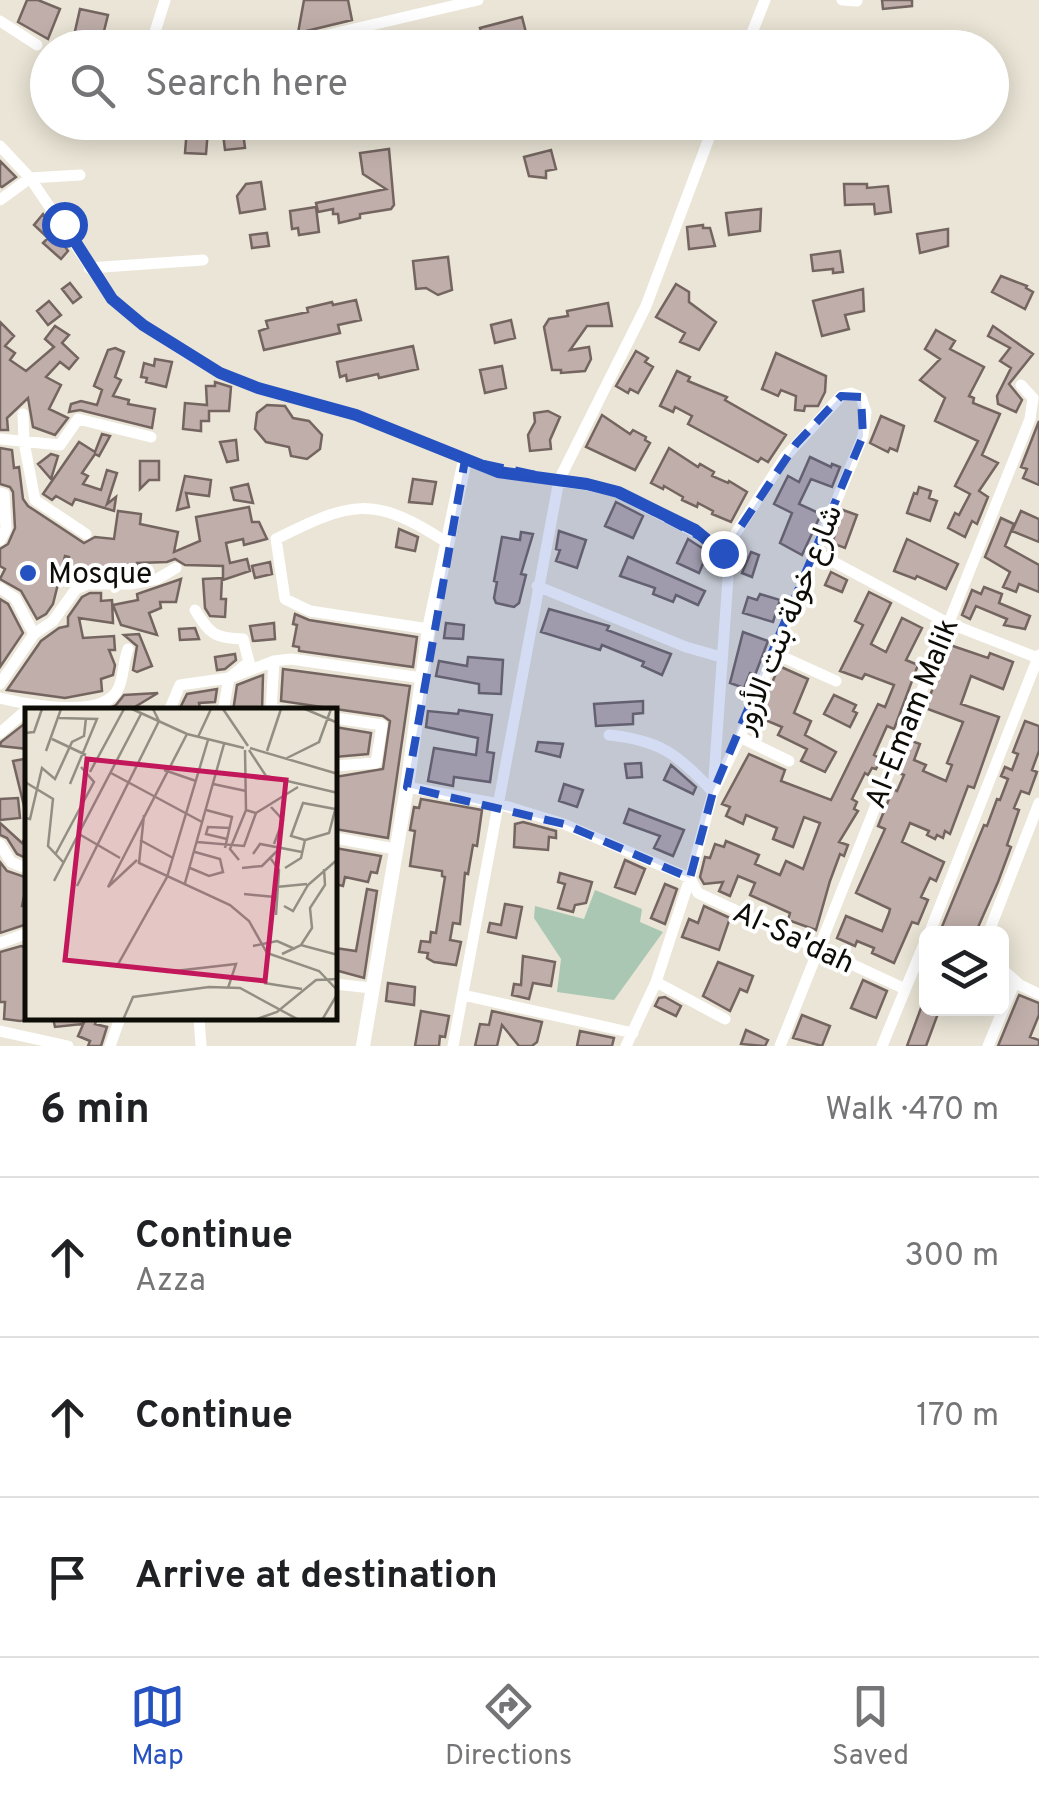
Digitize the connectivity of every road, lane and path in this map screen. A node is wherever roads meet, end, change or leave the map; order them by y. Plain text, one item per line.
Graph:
1 (165, 0) edge
2 (478, 0) edge
3 (765, 0) edge
4 (842, 0) edge
5 (858, 1) edge
6 (0, 21) edge
7 (156, 30) edge
8 (349, 30) edge
9 (753, 30) edge
10 (30, 40) edge
11 (708, 140) edge
12 (0, 146) edge
13 (80, 175) dead end
14 (30, 178) junction
15 (0, 200) edge
16 (204, 260) dead end
17 (89, 268) junction
18 (1021, 385) dead end
19 (23, 414) dead end
20 (151, 436) dead end
21 (0, 439) edge
22 (24, 442) junction
23 (465, 460) junction
24 (559, 480) junction
25 (0, 493) edge
26 (86, 534) dead end
27 (0, 540) edge
28 (446, 542) junction
29 (815, 552) junction
30 (723, 553) junction
31 (176, 568) dead end
32 (537, 586) junction
33 (0, 588) edge
34 (195, 610) dead end
35 (946, 622) junction
36 (429, 629) junction
37 (34, 634) junction
38 (128, 649) dead end
39 (772, 652) junction
40 (721, 657) junction
41 (1038, 657) edge
42 (274, 661) junction
43 (229, 678) junction
44 (422, 678) junction
45 (836, 680) dead end
46 (0, 684) edge
47 (0, 698) edge
48 (32, 706) junction
49 (30, 708) edge
50 (171, 708) edge
51 (224, 708) edge
52 (271, 708) edge
53 (25, 712) edge
54 (338, 719) edge
55 (0, 733) edge
56 (609, 735) dead end
57 (740, 737) junction
58 (789, 761) dead end
59 (338, 766) edge
60 (407, 787) junction
61 (713, 792) junction
62 (1039, 803) edge
63 (499, 804) junction
64 (338, 839) edge
65 (0, 844) edge
66 (396, 849) junction
67 (25, 868) edge
68 (690, 878) junction
69 (932, 926) edge
70 (991, 926) edge
71 (25, 934) edge
72 (0, 943) edge
73 (819, 947) junction
74 (919, 958) edge
75 (1009, 975) edge
76 (1014, 980) junction
77 (656, 982) junction
78 (338, 984) edge
79 (371, 988) junction
80 (906, 989) junction
81 (1039, 994) edge
82 (463, 995) junction
83 (725, 1019) dead end
84 (119, 1021) edge
85 (198, 1021) edge
86 (0, 1030) edge
87 (634, 1033) junction
88 (68, 1046) edge
89 (110, 1046) edge
90 (201, 1046) edge
91 (363, 1046) edge
92 (453, 1046) edge
93 (626, 1046) edge
94 (780, 1046) edge
95 (882, 1046) edge
96 (988, 1046) edge

1 - 7 street
2 - 8 street
3 - 9 street
4 - 5 street
6 - 10 street
11 - 24 street
12 - 14 street
13 - 14 street
14 - 15 street
14 - 17 street
16 - 17 street
17 - 23 street
18 - 35 street, Al-Emam Malik
19 - 22 street
20 - 22 street
21 - 22 street
22 - 26 street
23 - 24 street
23 - 28 street
24 - 30 street
24 - 32 street
25 - 27 street
28 - 36 street
28 - 36 street
29 - 30 street, شارع خولة بنت الأزور
29 - 35 street
29 - 39 street, شارع خولة بنت الأزور
30 - 40 street
31 - 37 street
32 - 40 street
32 - 63 street
33 - 37 street
34 - 43 street
35 - 41 street
35 - 73 street, Al-Emam Malik
36 - 44 street
37 - 46 street
38 - 48 street
39 - 45 street
39 - 57 street, شارع خولة بنت الأزور
40 - 61 street
41 - 69 street
42 - 43 street
42 - 44 street
42 - 52 street
43 - 50 street
43 - 51 street
44 - 60 street
47 - 48 street
48 - 49 street
53 - 55 street
54 - 59 street
56 - 61 street
57 - 58 street
57 - 61 street, شارع خولة بنت الأزور
60 - 63 street, Al-Sa'dah
60 - 66 street
61 - 68 street, شارع خولة بنت الأزور
62 - 70 street
63 - 68 street, Al-Sa'dah
63 - 82 street
64 - 66 street
65 - 67 street
66 - 79 street
68 - 73 street, Al-Sa'dah
68 - 77 street, شارع خولة بنت الأزور
71 - 72 street
73 - 80 street, Al-Sa'dah
73 - 94 street, Al-Emam Malik
74 - 80 street
75 - 76 street
76 - 81 street
76 - 96 street
77 - 83 street
77 - 87 street, شارع خولة بنت الأزور
78 - 79 street
79 - 91 street
80 - 95 street
82 - 87 street
82 - 92 street
84 - 89 street
85 - 90 street
86 - 88 street
87 - 93 street, شارع خولة بنت الأزور

